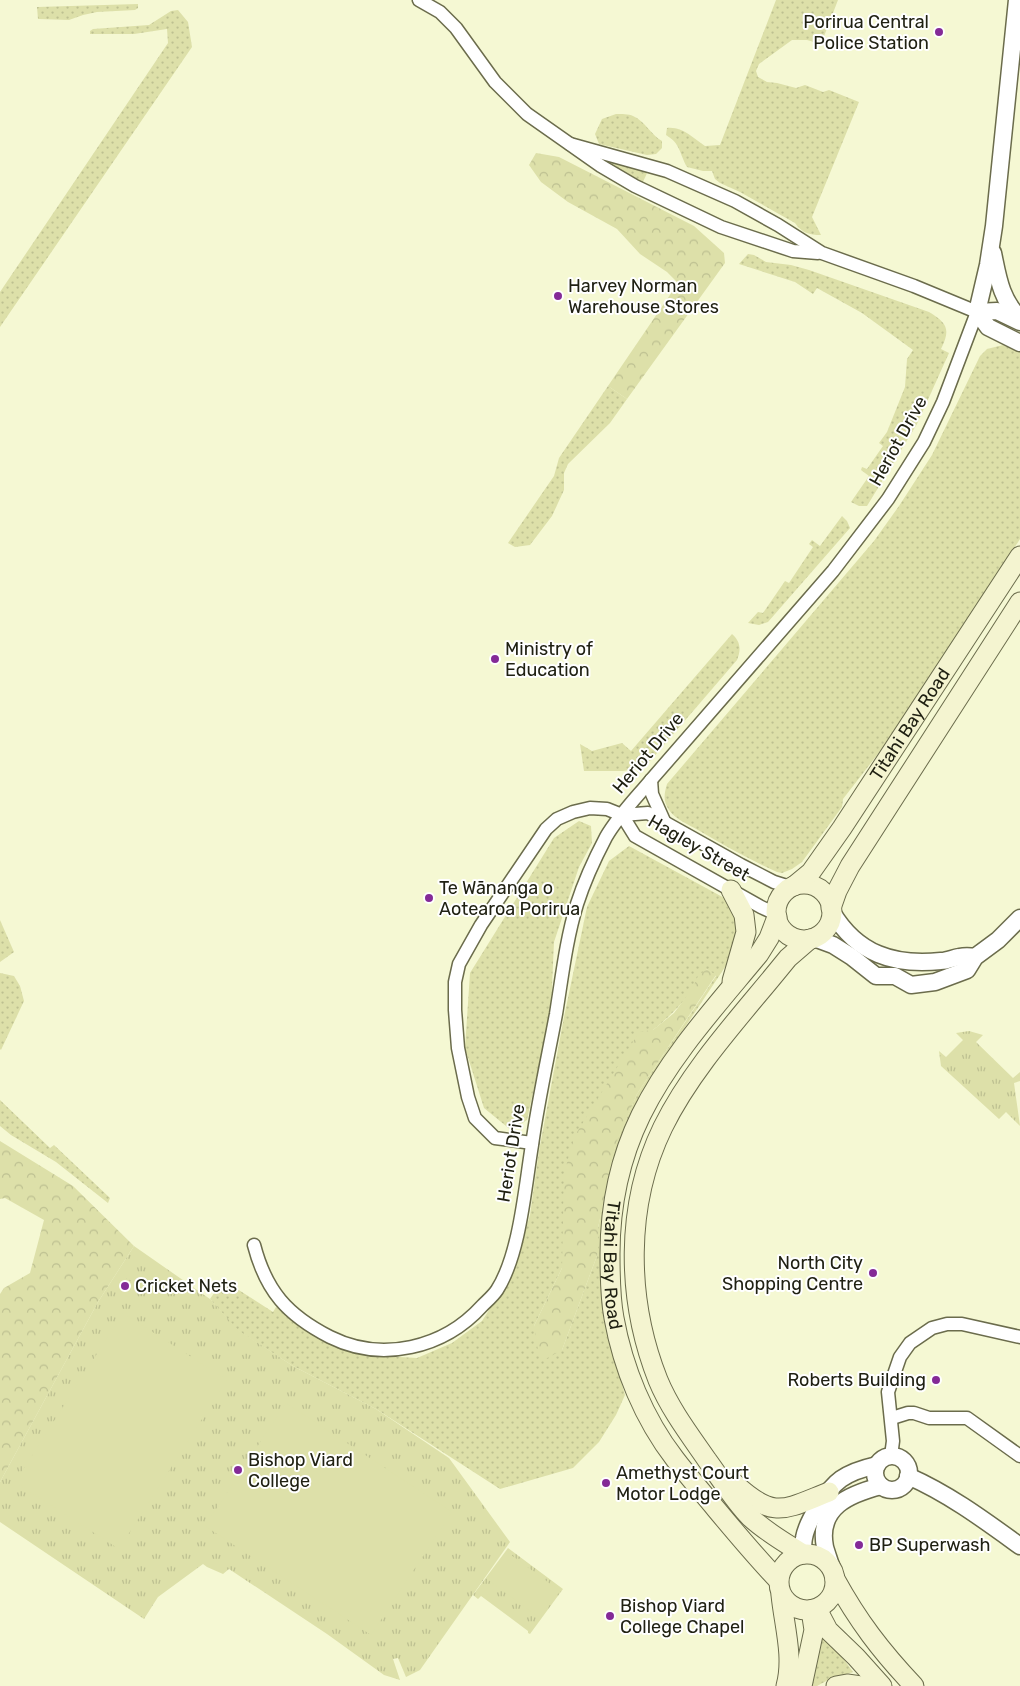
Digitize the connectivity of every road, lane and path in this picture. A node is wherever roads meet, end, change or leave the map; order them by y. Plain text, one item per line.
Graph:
1 (419, 0) edge
2 (1017, 0) edge
3 (570, 144) junction
4 (992, 246) junction
5 (822, 253) junction
6 (977, 312) junction
7 (1020, 318) edge
8 (1020, 322) edge
9 (1020, 343) edge
10 (1020, 556) edge
11 (1020, 602) edge
12 (651, 780) junction
13 (622, 815) junction
14 (664, 821) junction
15 (792, 887) junction
16 (731, 890) junction
17 (832, 910) junction
18 (776, 915) junction
19 (1020, 918) edge
20 (812, 938) junction
21 (975, 956) junction
22 (897, 969) junction
23 (730, 990) junction
24 (532, 1143) junction
25 (254, 1245) dead end
26 (1020, 1337) edge
27 (892, 1418) junction
28 (702, 1453) junction
29 (891, 1456) junction
30 (1020, 1456) edge
31 (877, 1465) junction
32 (908, 1476) junction
33 (881, 1486) junction
34 (829, 1492) junction
35 (1020, 1546) edge
36 (803, 1554) junction
37 (834, 1574) junction
38 (780, 1587) junction
39 (814, 1609) junction
40 (911, 1683) edge
41 (786, 1686) edge
42 (802, 1686) edge
43 (836, 1686) edge
44 (861, 1686) edge
45 (882, 1686) edge

1 - 3 street
2 - 4 street, Heriot Drive
3 - 5 street
3 - 5 street
4 - 6 street, Heriot Drive
4 - 7 street
5 - 6 street
6 - 8 street
6 - 9 street
6 - 12 street, Heriot Drive
10 - 15 main road, Titahi Bay Road
11 - 17 main road, Titahi Bay Road
12 - 13 street, Heriot Drive
12 - 14 street, Hagley Street
13 - 14 street, Hagley Street
13 - 16 street, Hagley Street
13 - 24 street, Heriot Drive
13 - 24 street
14 - 15 street, Hagley Street
15 - 17 main road
15 - 18 main road
16 - 18 street, Hagley Street
16 - 23 main road
17 - 20 main road
17 - 22 street
18 - 20 main road
18 - 23 main road, Titahi Bay Road
19 - 21 street
20 - 22 street
20 - 28 main road, Titahi Bay Road
21 - 22 street
21 - 22 street
23 - 38 main road, Titahi Bay Road
24 - 25 street, Heriot Drive
26 - 27 street
27 - 29 street
27 - 30 street
28 - 34 main road
28 - 36 main road, Titahi Bay Road
29 - 31 street
29 - 32 street
31 - 33 street
31 - 34 street
32 - 33 street
32 - 35 street
33 - 37 street
34 - 36 street
36 - 37 main road
36 - 38 main road
37 - 39 main road
37 - 40 main road
38 - 39 main road
38 - 41 main road
39 - 42 main road
39 - 45 main road
43 - 44 main road

